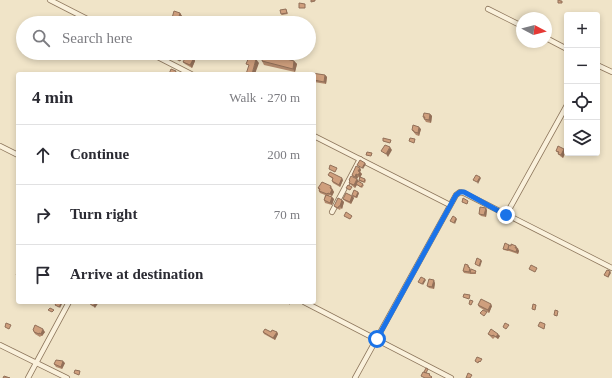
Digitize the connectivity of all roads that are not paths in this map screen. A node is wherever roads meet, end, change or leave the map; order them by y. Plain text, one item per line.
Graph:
1 (50, 0) edge
2 (488, 9) dead end
3 (81, 16) edge
4 (516, 23) edge
5 (552, 41) edge
6 (565, 48) edge
7 (164, 60) edge
8 (600, 66) edge
9 (187, 72) edge
10 (612, 72) edge
11 (564, 110) edge
12 (316, 137) edge
13 (0, 146) edge
14 (16, 154) edge
15 (360, 159) junction
16 (450, 205) junction
17 (332, 212) dead end
18 (506, 215) junction
19 (612, 268) edge
20 (68, 304) edge
21 (308, 304) edge
22 (377, 339) junction
23 (0, 345) edge
24 (36, 363) junction
25 (28, 378) edge
26 (67, 378) edge
27 (355, 378) edge
28 (451, 378) edge

1 - 3 street
2 - 4 street
5 - 6 street
7 - 9 street
8 - 10 street
11 - 18 street
12 - 15 street
13 - 14 street
15 - 16 street
15 - 17 street
16 - 18 street
16 - 22 street
18 - 19 street
20 - 24 street
21 - 22 street
22 - 27 street
22 - 28 street
23 - 24 street
24 - 25 street
24 - 26 street

